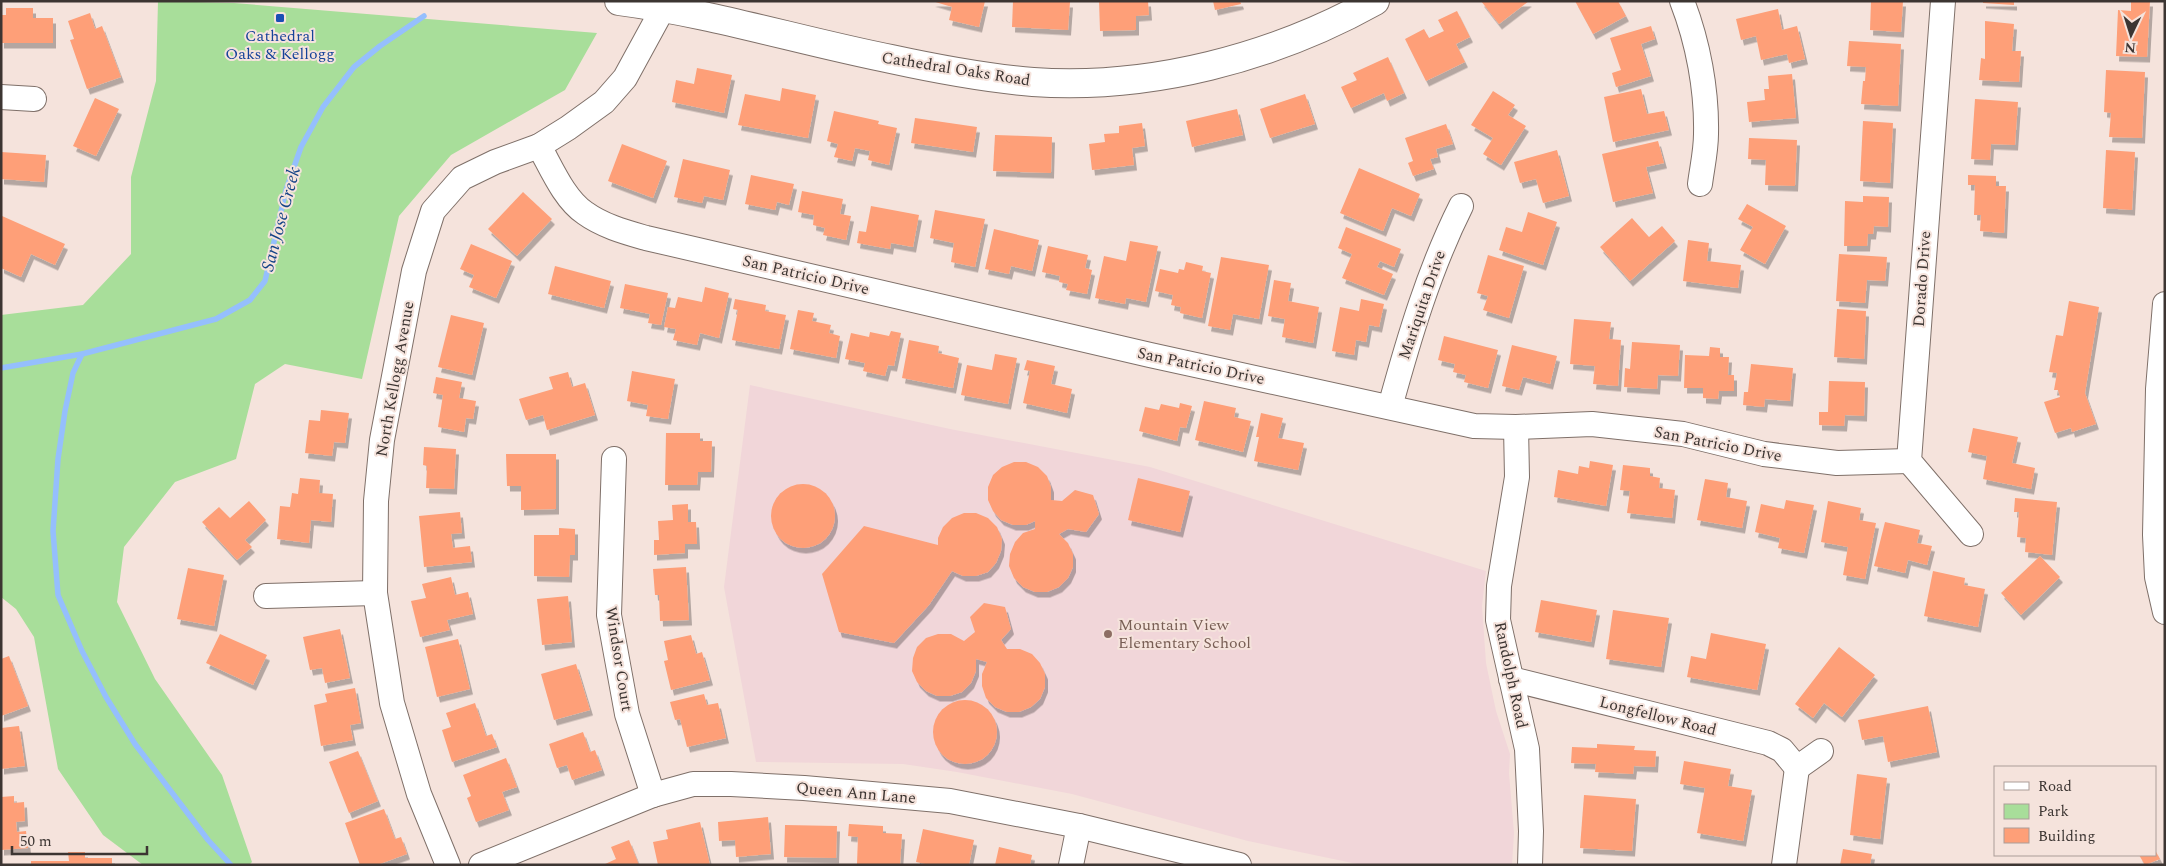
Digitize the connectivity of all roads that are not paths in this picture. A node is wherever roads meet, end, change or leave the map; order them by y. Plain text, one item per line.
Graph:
1 (619, 1) edge
2 (1375, 1) edge
3 (1682, 1) edge
4 (1943, 1) edge
5 (665, 4) edge
6 (1, 97) edge
7 (34, 99) dead end
8 (539, 146) junction
9 (1700, 184) dead end
10 (1461, 206) dead end
11 (2165, 304) edge
12 (1390, 407) junction
13 (1516, 427) junction
14 (614, 459) dead end
15 (1909, 461) junction
16 (1971, 534) dead end
17 (375, 593) junction
18 (266, 596) dead end
19 (2165, 612) edge
20 (1511, 679) junction
21 (1821, 751) dead end
22 (1797, 768) junction
23 (653, 795) junction
24 (1080, 826) junction
25 (448, 865) edge
26 (481, 865) edge
27 (1071, 865) edge
28 (1238, 865) edge
29 (1530, 865) edge
30 (1784, 865) edge

1 - 5 main road, Cathedral Oaks Road
2 - 5 main road, Cathedral Oaks Road
3 - 9 street
4 - 15 street, Dorado Drive
5 - 8 street, North Kellogg Avenue
6 - 7 street
8 - 12 street, San Patricio Drive
8 - 17 street, North Kellogg Avenue
10 - 12 street, Mariquita Drive
11 - 19 street
12 - 13 street, San Patricio Drive
13 - 15 street, San Patricio Drive
13 - 20 street, Randolph Road
14 - 23 street, Windsor Court
15 - 16 street
17 - 18 street
17 - 25 street, North Kellogg Avenue
20 - 22 street, Longfellow Road
20 - 29 street, Randolph Road
21 - 22 street
22 - 30 street
23 - 24 street, Queen Ann Lane
23 - 26 street, Queen Ann Lane
24 - 27 street
24 - 28 street, Queen Ann Lane

